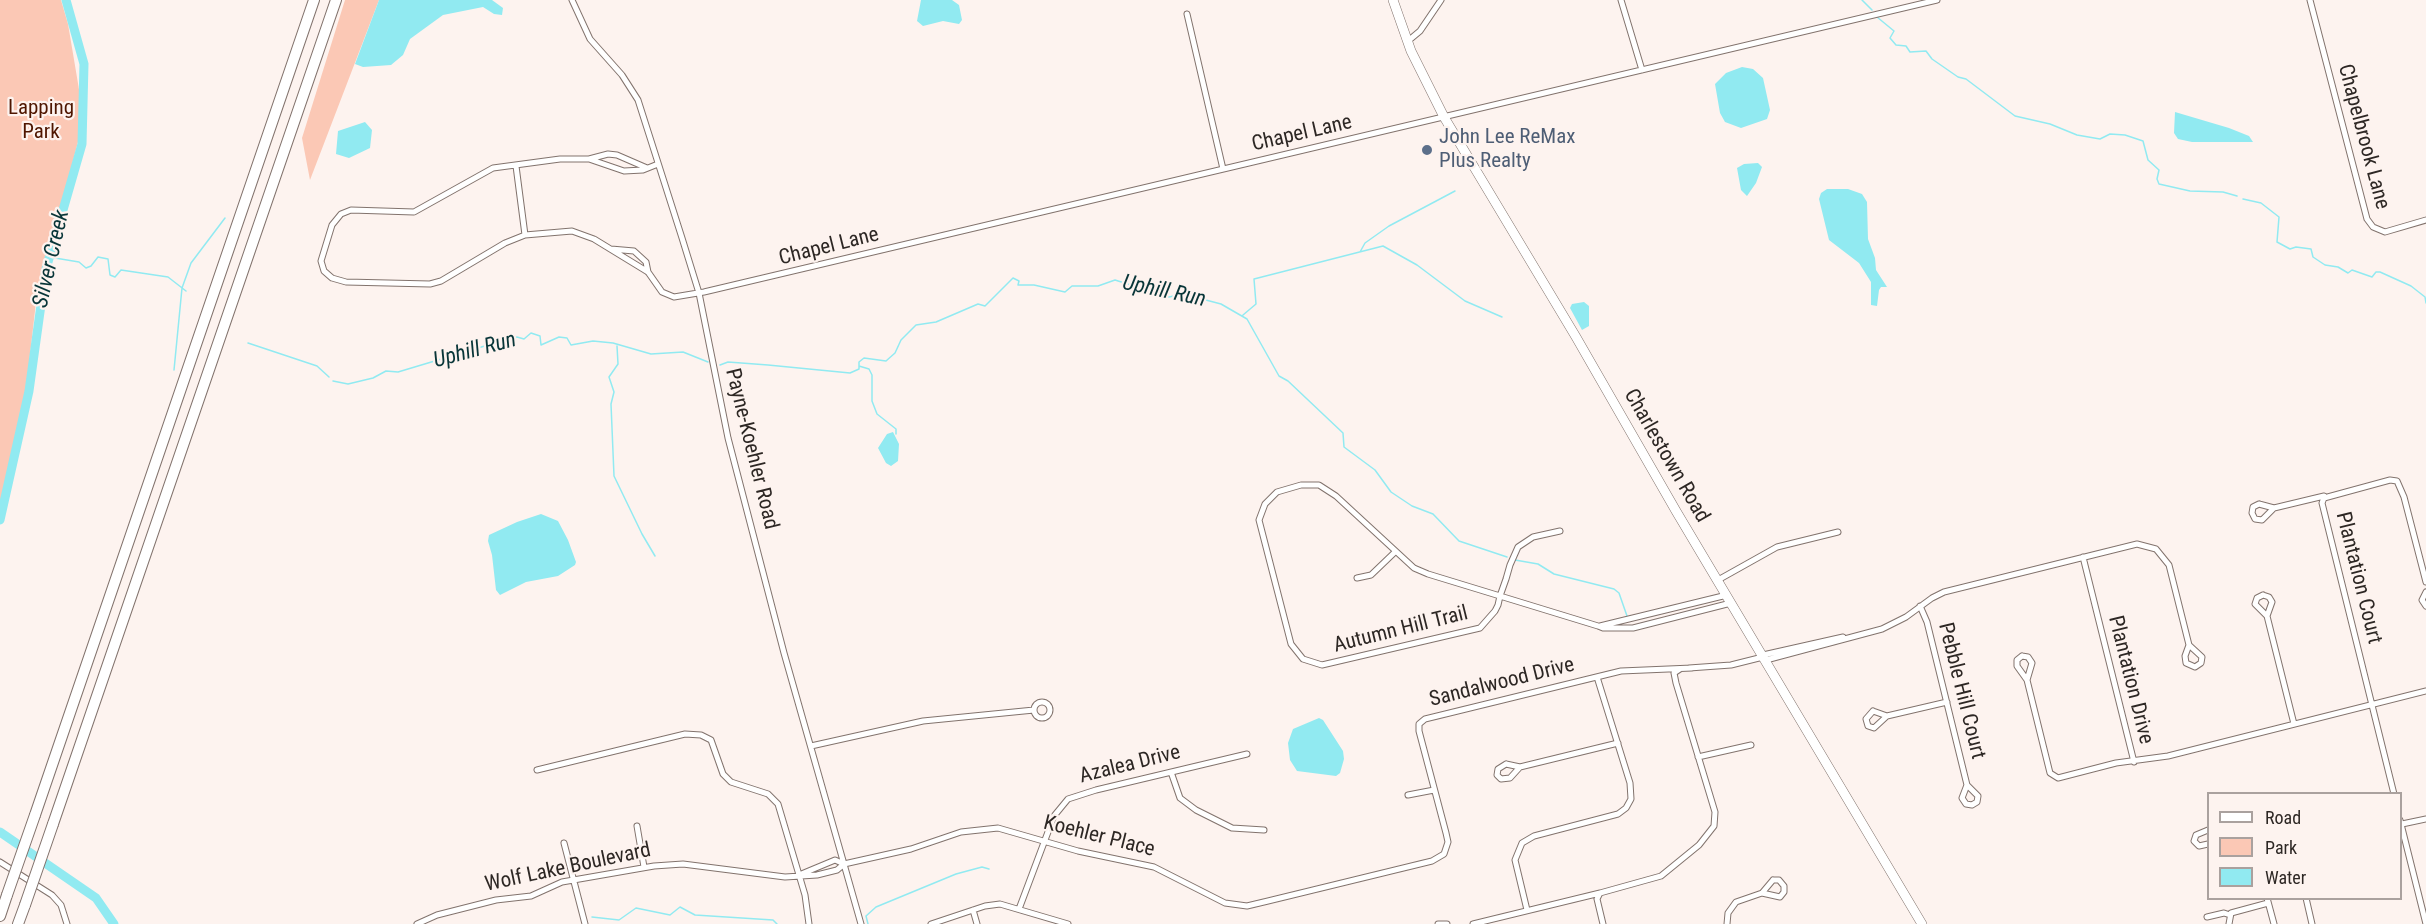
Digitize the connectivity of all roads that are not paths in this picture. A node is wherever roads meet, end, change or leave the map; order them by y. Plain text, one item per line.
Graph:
1 (314, 0) edge
2 (336, 0) edge
3 (572, 0) edge
4 (1394, 0) edge
5 (1441, 0) edge
6 (1621, 0) edge
7 (1937, 0) edge
8 (2310, 0) edge
9 (1187, 14) dead end
10 (1407, 41) junction
11 (1642, 70) junction
12 (1443, 117) junction
13 (589, 159) junction
14 (658, 164) junction
15 (516, 166) junction
16 (647, 168) junction
17 (1222, 169) junction
18 (2426, 220) edge
19 (525, 235) junction
20 (611, 249) junction
21 (648, 272) junction
22 (699, 293) junction
23 (2326, 496) junction
24 (2274, 508) dead end
25 (1560, 531) dead end
26 (1838, 532) dead end
27 (1395, 552) junction
28 (2083, 557) junction
29 (1357, 578) dead end
30 (1718, 580) junction
31 (2426, 582) edge
32 (2426, 592) edge
33 (1500, 596) junction
34 (1729, 599) junction
35 (1920, 606) junction
36 (2426, 606) edge
37 (2267, 616) dead end
38 (2188, 645) dead end
39 (1764, 657) junction
40 (1692, 668) junction
41 (1597, 677) junction
42 (2027, 680) dead end
43 (2426, 691) edge
44 (1947, 702) junction
45 (2372, 705) junction
46 (1034, 710) dead end
47 (1887, 716) dead end
48 (2294, 724) junction
49 (1618, 743) junction
50 (1751, 745) dead end
51 (811, 746) junction
52 (1247, 754) dead end
53 (1698, 757) junction
54 (2134, 762) junction
55 (1520, 767) dead end
56 (537, 770) dead end
57 (1171, 772) junction
58 (1967, 785) dead end
59 (1434, 790) junction
60 (2394, 792) edge
61 (1408, 795) dead end
62 (2426, 819) edge
63 (2402, 822) edge
64 (637, 826) dead end
65 (2402, 826) edge
66 (1264, 830) dead end
67 (2207, 830) edge
68 (1045, 841) junction
69 (564, 843) dead end
70 (2207, 844) edge
71 (0, 862) edge
72 (844, 864) junction
73 (644, 867) junction
74 (799, 875) junction
75 (573, 880) junction
76 (1341, 883) joint
77 (1600, 893) junction
78 (1762, 893) dead end
79 (2306, 900) edge
80 (2268, 901) edge
81 (1019, 909) junction
82 (973, 910) junction
83 (1527, 910) junction
84 (2230, 915) junction
85 (0, 916) edge
86 (2207, 917) dead end
87 (18, 924) edge
88 (67, 924) edge
89 (417, 924) edge
90 (585, 924) edge
91 (809, 924) edge
92 (861, 924) edge
93 (931, 924) edge
94 (977, 924) edge
95 (1068, 924) edge
96 (1438, 924) edge
97 (1448, 924) edge
98 (1473, 924) edge
99 (1603, 924) edge
100 (1727, 924) edge
101 (1922, 924) edge
102 (2229, 924) edge
103 (2274, 924) edge
104 (2312, 924) edge
105 (2426, 924) edge

1 - 85 highway, bridge
2 - 87 highway, bridge
3 - 14 street, Payne-Koehler Road
4 - 10 main road, Charlestown Road
5 - 10 street
6 - 11 street
7 - 11 street, Chapel Lane
8 - 18 street, Chapelbrook Lane
9 - 17 street
10 - 12 main road, Charlestown Road
11 - 12 street, Chapel Lane
12 - 17 street, Chapel Lane
12 - 30 main road, Charlestown Road
13 - 15 street
13 - 16 street
13 - 16 street
14 - 16 street
14 - 22 street, Payne-Koehler Road
15 - 19 street
15 - 19 street
17 - 22 street, Chapel Lane
19 - 20 street
20 - 21 street
20 - 21 street
21 - 22 street, Chapel Lane
22 - 51 street, Payne-Koehler Road
23 - 24 street
23 - 31 street, Plantation Court
23 - 45 street, Plantation Court
25 - 33 street
26 - 30 street
27 - 29 street
27 - 33 street, Autumn Hill Trail
27 - 33 street, Autumn Hill Trail
28 - 35 street
28 - 38 street
28 - 54 street, Plantation Drive
30 - 34 main road, Charlestown Road
32 - 36 street
33 - 34 street, Autumn Hill Trail
34 - 39 main road, Charlestown Road
35 - 39 street
35 - 44 street, Pebble Hill Court
37 - 48 street
39 - 40 street, Sandalwood Drive
39 - 101 main road, Charlestown Road
40 - 41 street, Sandalwood Drive
40 - 53 street
41 - 49 street
41 - 59 street, Sandalwood Drive
42 - 54 street
43 - 45 street, Plantation Drive
44 - 47 street
44 - 58 street, Pebble Hill Court
45 - 48 street, Plantation Drive
45 - 60 street, Plantation Court
46 - 51 street
48 - 54 street, Plantation Drive
49 - 55 street
49 - 83 street
50 - 53 street
51 - 72 street, Payne-Koehler Road
52 - 57 street, Azalea Drive
53 - 77 street
56 - 74 street
57 - 66 street
57 - 68 street, Azalea Drive
59 - 61 street
59 - 76 street, Sandalwood Drive
62 - 63 street
64 - 73 street
65 - 105 street
67 - 70 street
68 - 72 street, Koehler Place
68 - 76 street, Koehler Place
68 - 81 street, Azalea Drive
69 - 75 street
71 - 88 street
72 - 74 street, Wolf Lake Boulevard
72 - 74 street, Wolf Lake Boulevard
72 - 92 street, Payne-Koehler Road
73 - 74 street, Wolf Lake Boulevard
73 - 75 street, Wolf Lake Boulevard
74 - 91 street
75 - 89 street, Wolf Lake Boulevard
75 - 90 street
77 - 83 street
77 - 99 street
78 - 100 street
79 - 104 street
80 - 84 street
80 - 103 street
81 - 82 street
81 - 95 street
82 - 93 street
82 - 94 street
83 - 98 street
84 - 86 street
84 - 102 street
96 - 97 street

